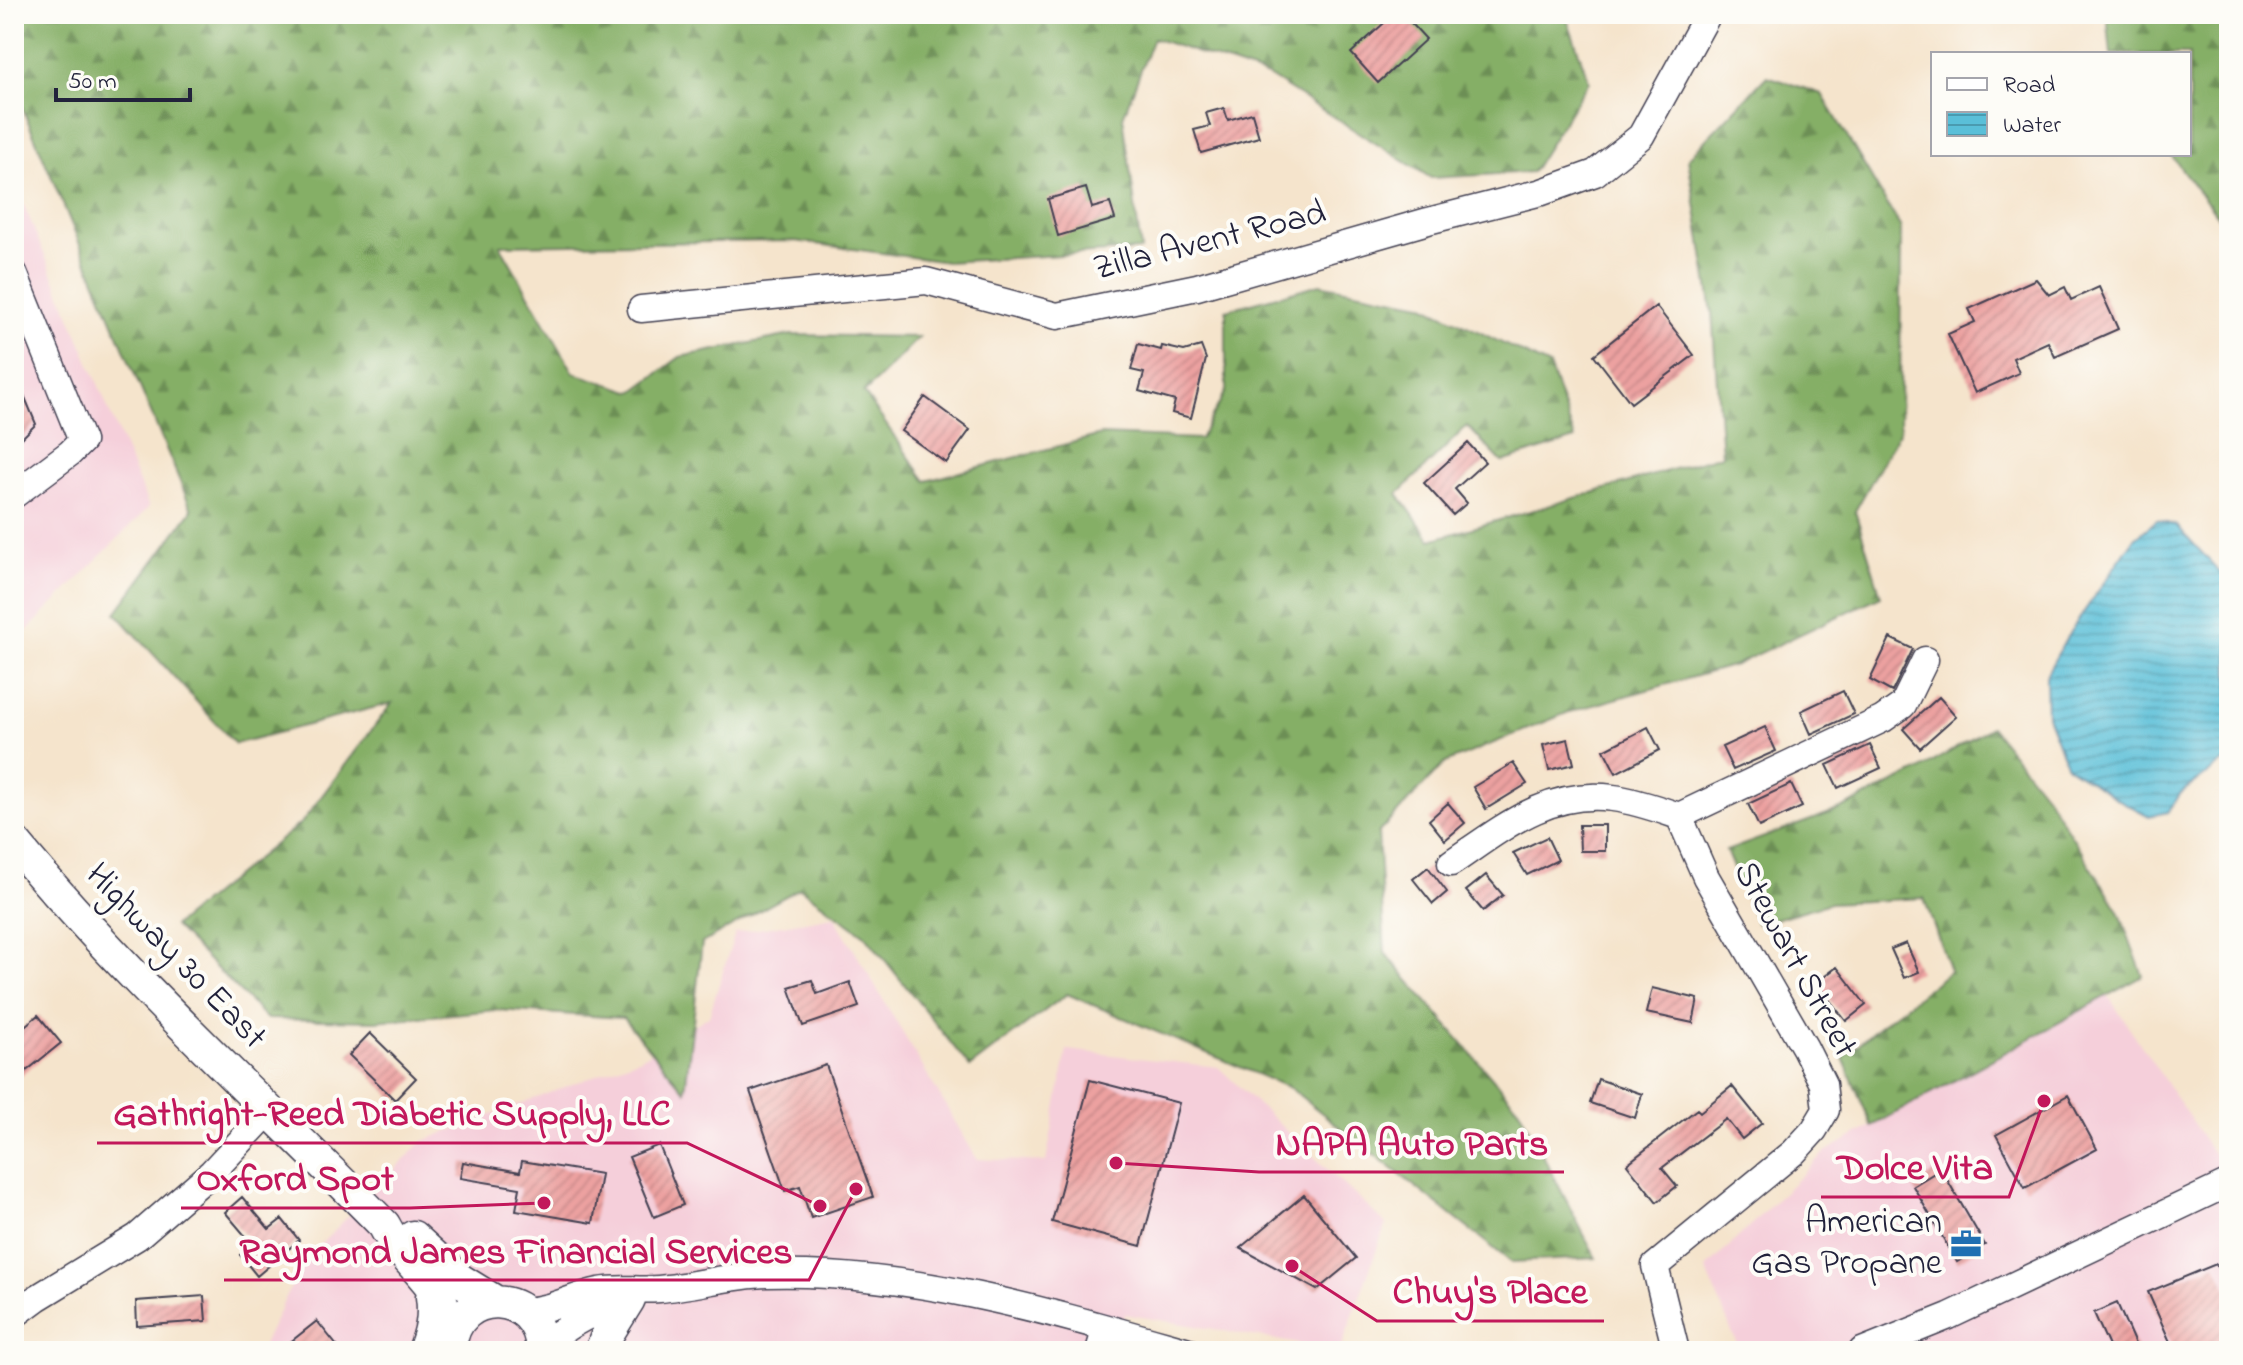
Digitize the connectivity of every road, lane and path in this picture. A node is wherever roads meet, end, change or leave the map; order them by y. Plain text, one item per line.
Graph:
1 (1708, 14) edge
2 (14, 273) edge
3 (641, 309) dead end
4 (14, 495) edge
5 (1925, 660) dead end
6 (1679, 816) junction
7 (14, 842) edge
8 (1451, 863) dead end
9 (269, 1111) junction
10 (2229, 1183) edge
11 (384, 1225) junction
12 (637, 1294) junction
13 (509, 1306) junction
14 (14, 1315) edge
15 (1103, 1339) edge
16 (443, 1345) edge
17 (1878, 1348) edge
18 (542, 1349) edge
19 (601, 1351) edge
20 (1188, 1351) edge
21 (1676, 1351) edge

1 - 3 street, Zilla Avent Road
2 - 4 street
5 - 6 street
6 - 8 street
6 - 21 street, Stewart Street
7 - 9 main road, Highway 30 East
9 - 11 main road, Highway 30 East
9 - 14 street
10 - 17 street
11 - 13 main road, Highway 30 East
11 - 16 main road, Highway 30 East
12 - 13 street
12 - 15 street
12 - 18 street
12 - 19 main road
13 - 16 main road
13 - 18 main road
15 - 20 street

